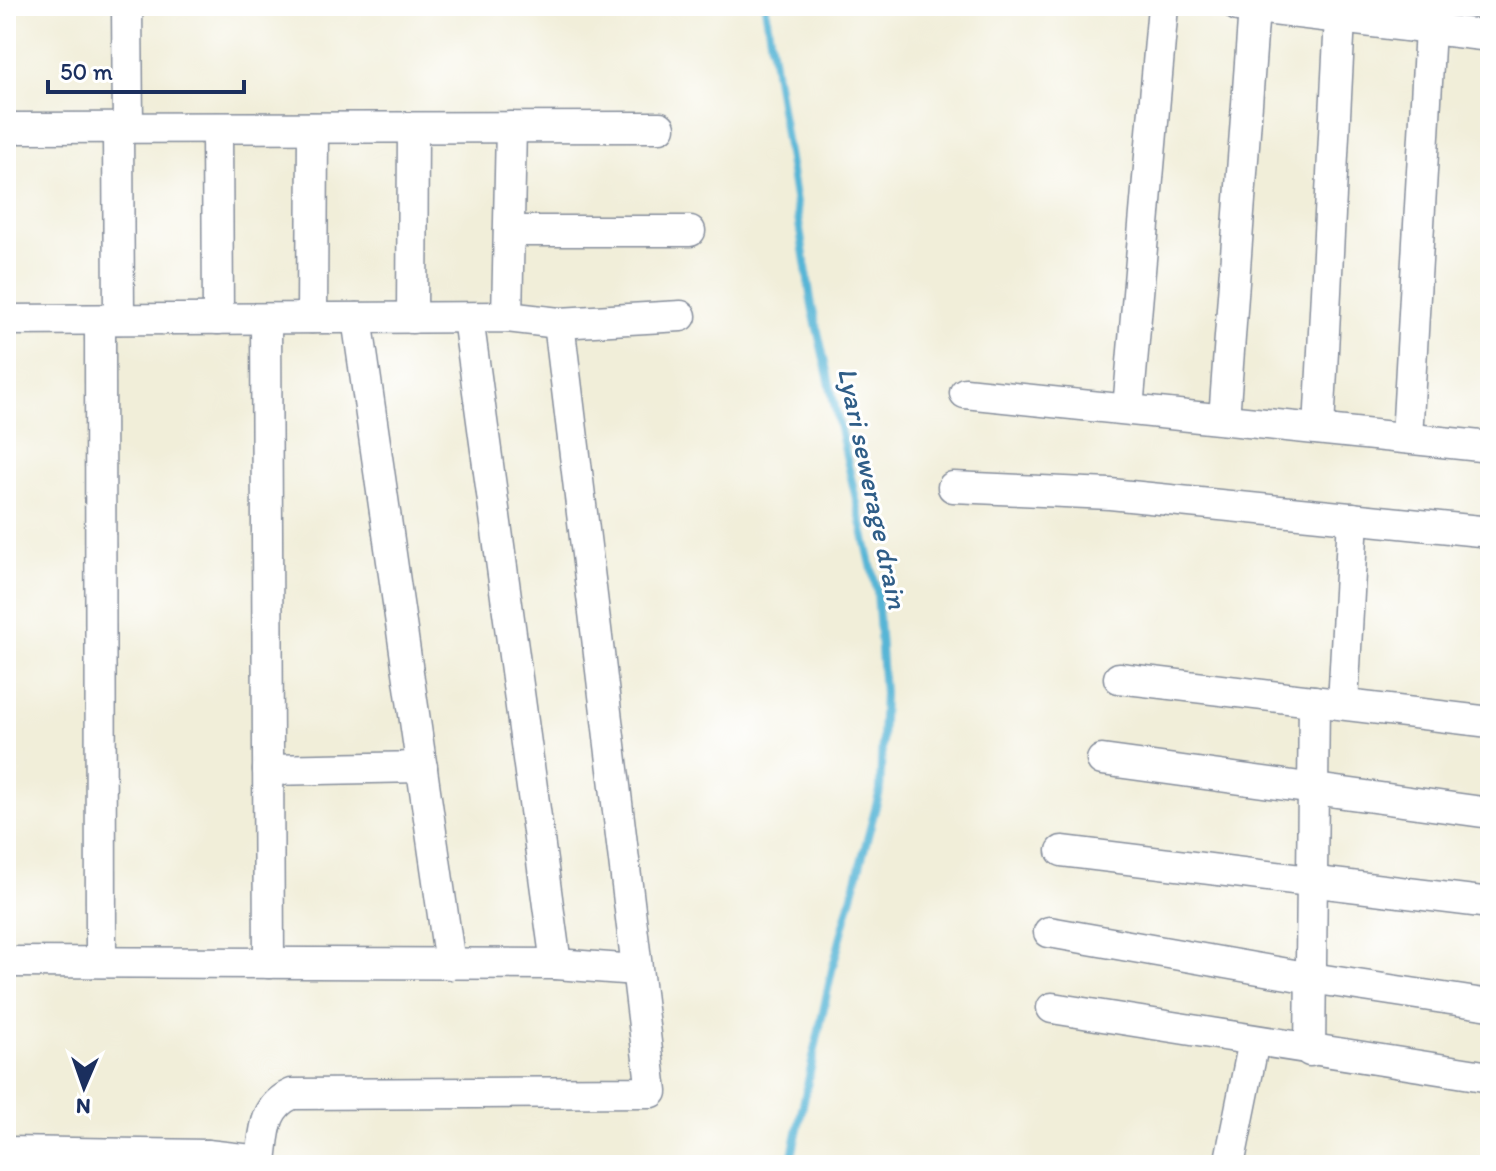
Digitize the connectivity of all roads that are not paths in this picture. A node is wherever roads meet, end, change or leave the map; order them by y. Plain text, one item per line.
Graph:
1 (127, 6) edge
2 (1163, 6) edge
3 (1246, 7) edge
4 (1340, 18) junction
5 (1430, 29) junction
6 (1490, 36) edge
7 (511, 127) junction
8 (660, 127) dead end
9 (6, 128) edge
10 (123, 128) junction
11 (217, 128) junction
12 (313, 128) junction
13 (413, 128) junction
14 (509, 231) junction
15 (690, 231) dead end
16 (681, 316) dead end
17 (507, 317) junction
18 (312, 318) junction
19 (357, 318) junction
20 (412, 318) junction
21 (468, 318) junction
22 (218, 319) junction
23 (266, 319) junction
24 (6, 320) edge
25 (109, 320) junction
26 (559, 323) junction
27 (965, 393) dead end
28 (1128, 409) junction
29 (1224, 419) junction
30 (1319, 429) junction
31 (1407, 438) junction
32 (1490, 447) edge
33 (953, 487) dead end
34 (1353, 518) junction
35 (1490, 532) edge
36 (1119, 678) dead end
37 (1328, 703) junction
38 (1490, 722) edge
39 (1102, 760) dead end
40 (422, 767) junction
41 (268, 770) junction
42 (1313, 787) junction
43 (1490, 813) edge
44 (1062, 851) dead end
45 (1312, 881) junction
46 (1490, 903) edge
47 (1049, 932) dead end
48 (6, 962) edge
49 (101, 962) junction
50 (269, 963) junction
51 (450, 964) junction
52 (556, 964) junction
53 (636, 970) junction
54 (1311, 978) junction
55 (1490, 1005) edge
56 (1052, 1008) dead end
57 (1254, 1041) junction
58 (1310, 1051) junction
59 (1490, 1077) edge
60 (6, 1152) edge
61 (206, 1160) edge
62 (263, 1163) edge
63 (1229, 1165) edge

1 - 10 street
2 - 28 street
3 - 4 street
3 - 29 street
4 - 5 street
4 - 30 street
5 - 6 street
5 - 31 street
7 - 8 street
7 - 13 street
7 - 14 street
9 - 10 street
10 - 11 street
10 - 25 street
11 - 12 street
11 - 22 street
12 - 13 street
12 - 18 street
13 - 20 street
14 - 15 street
14 - 17 street
16 - 26 street
17 - 21 street
17 - 26 street
18 - 19 street
18 - 23 street
19 - 20 street
19 - 40 street
20 - 21 street
21 - 52 street
22 - 23 street
22 - 25 street
23 - 41 street
24 - 25 street
25 - 49 street
26 - 53 street
27 - 28 street
28 - 29 street
29 - 30 street
30 - 31 street
31 - 32 street
33 - 34 street
34 - 35 street
34 - 37 street
36 - 37 street
37 - 38 street
37 - 42 street
39 - 42 street
40 - 41 street
40 - 51 street
41 - 50 street
42 - 43 street
42 - 45 street
44 - 45 street
45 - 46 street
45 - 54 street
47 - 54 street
48 - 49 street
49 - 50 street
50 - 51 street
51 - 52 street
52 - 53 street
53 - 62 street
54 - 55 street
54 - 58 street
56 - 57 street
57 - 58 street
57 - 63 street
58 - 59 street
60 - 61 street
61 - 62 street

